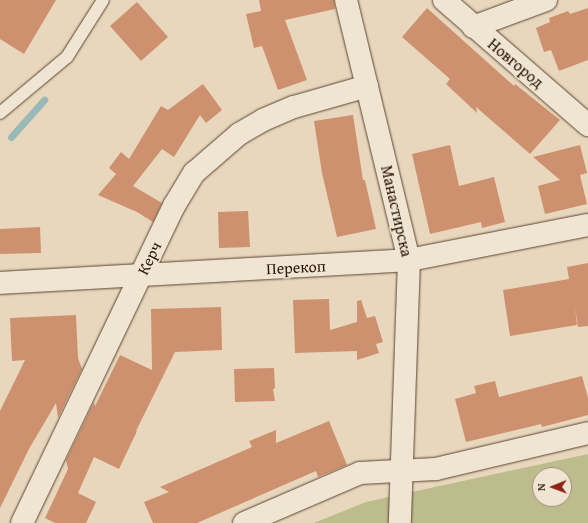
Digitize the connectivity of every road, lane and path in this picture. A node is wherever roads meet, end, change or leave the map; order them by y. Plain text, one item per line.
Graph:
1 (103, 0) edge
2 (346, 0) edge
3 (444, 0) edge
4 (546, 0) edge
5 (473, 26) junction
6 (367, 86) junction
7 (0, 112) edge
8 (588, 125) edge
9 (588, 225) edge
10 (409, 260) junction
11 (140, 276) junction
12 (0, 283) edge
13 (588, 433) edge
14 (402, 470) junction
15 (22, 523) edge
16 (244, 523) edge
17 (400, 523) edge

1 - 7 lane
2 - 6 street, Манастирска
3 - 5 street, Новгород
4 - 5 street
5 - 8 street, Новгород
6 - 10 street, Манастирска
6 - 11 street, Керч
9 - 10 street, Перекоп
10 - 11 street, Перекоп
10 - 14 street, Манастирска
11 - 12 street, Перекоп
11 - 15 street, Керч
13 - 14 street
14 - 16 street
14 - 17 street, Манастирска

